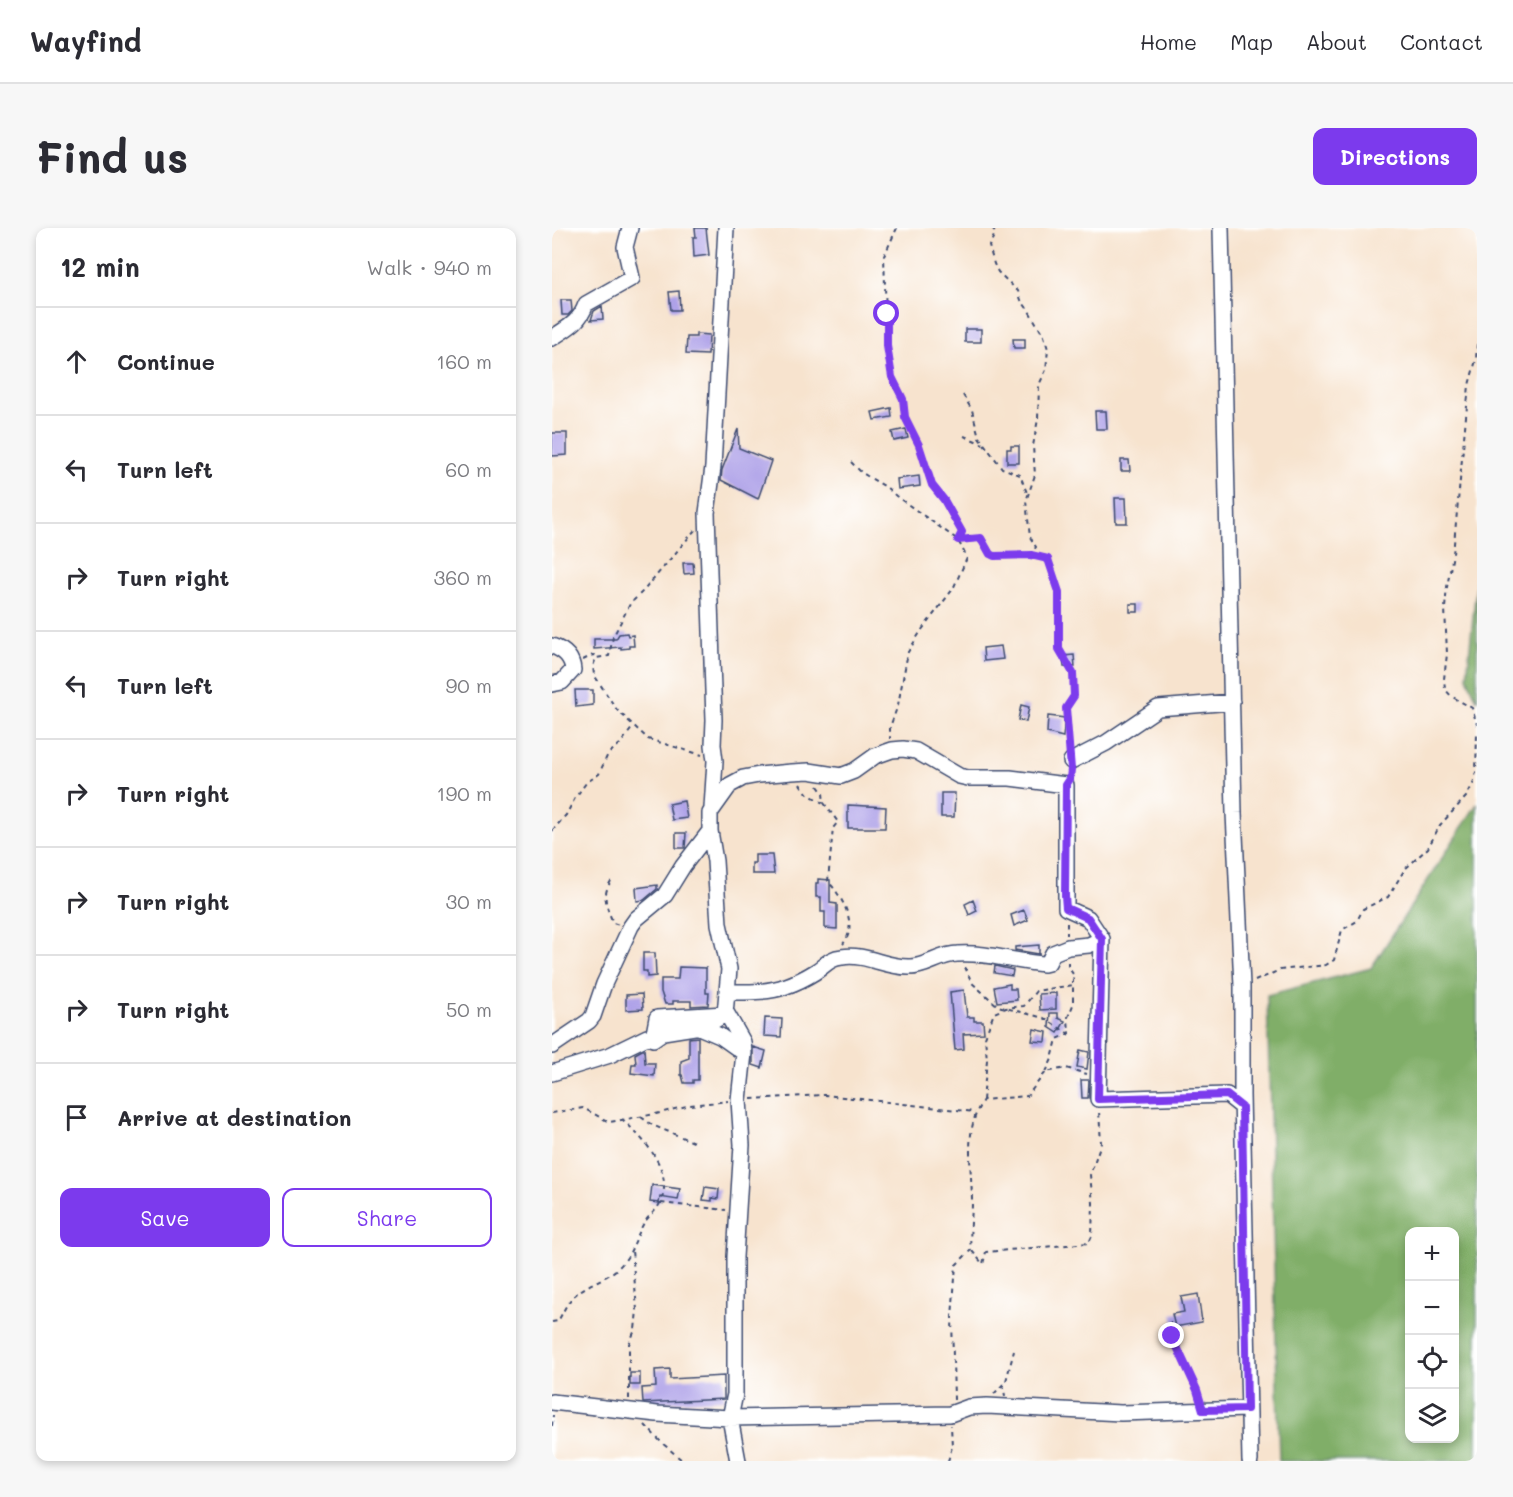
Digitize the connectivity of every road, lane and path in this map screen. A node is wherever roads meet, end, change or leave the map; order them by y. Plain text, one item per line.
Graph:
1 (630, 228) edge
2 (726, 228) edge
3 (897, 228) edge
4 (992, 228) edge
5 (1221, 228) edge
6 (552, 338) edge
7 (1477, 344) edge
8 (963, 395) dead end
9 (964, 436) dead end
10 (985, 445) junction
11 (851, 462) dead end
12 (1027, 493) junction
13 (707, 513) junction
14 (958, 540) junction
15 (1031, 555) junction
16 (552, 646) edge
17 (552, 684) edge
18 (1232, 702) junction
19 (1477, 725) edge
20 (633, 726) junction
21 (1477, 732) edge
22 (892, 750) junction
23 (716, 761) junction
24 (1071, 761) joint
25 (792, 772) junction
26 (816, 772) junction
27 (825, 805) junction
28 (711, 811) junction
29 (552, 831) edge
30 (710, 831) junction
31 (611, 881) dead end
32 (1066, 908) junction
33 (631, 928) junction
34 (1102, 939) junction
35 (1068, 947) junction
36 (959, 953) junction
37 (827, 961) junction
38 (1072, 985) junction
39 (1242, 986) junction
40 (727, 992) junction
41 (1006, 1008) junction
42 (725, 1014) junction
43 (699, 1027) junction
44 (1068, 1034) junction
45 (653, 1039) junction
46 (552, 1046) edge
47 (744, 1053) junction
48 (1046, 1072) junction
49 (552, 1073) edge
50 (1098, 1076) junction
51 (1098, 1099) junction
52 (739, 1100) junction
53 (983, 1100) junction
54 (1242, 1107) junction
55 (975, 1112) junction
56 (552, 1113) edge
57 (641, 1117) junction
58 (622, 1119) junction
59 (696, 1143) dead end
60 (661, 1203) junction
61 (738, 1219) junction
62 (632, 1250) junction
63 (971, 1250) junction
64 (552, 1322) edge
65 (1170, 1322) dead end
66 (1014, 1351) dead end
67 (552, 1402) edge
68 (983, 1406) junction
69 (1247, 1409) junction
70 (630, 1410) junction
71 (1203, 1410) junction
72 (952, 1413) junction
73 (730, 1418) junction
74 (683, 1461) edge
75 (738, 1461) edge
76 (948, 1461) edge
77 (1250, 1461) edge

1 - 6 street
2 - 13 street
3 - 14 path
4 - 12 path
5 - 18 street
7 - 19 path
8 - 10 path
9 - 10 path
10 - 12 path
11 - 14 path
12 - 15 path
13 - 20 path
13 - 23 street
14 - 15 path
14 - 22 path
15 - 24 path
16 - 17 street
18 - 24 street
18 - 39 street
20 - 23 path
20 - 29 path
21 - 39 path
22 - 26 street
22 - 32 street
23 - 28 street
25 - 26 street
25 - 27 path
25 - 28 street
26 - 27 path
27 - 37 path
28 - 30 street
30 - 33 street
30 - 40 street
31 - 33 path
32 - 34 street
32 - 35 path
33 - 46 street
34 - 35 street
34 - 50 street
35 - 36 street
35 - 38 path
36 - 37 street
36 - 41 path
37 - 40 street
38 - 41 path
38 - 44 path
39 - 54 street
40 - 42 street
41 - 44 path
41 - 53 path
42 - 43 street
42 - 45 street
42 - 47 street
43 - 45 street
43 - 47 street
44 - 48 path
45 - 49 street
47 - 52 street
48 - 50 path
48 - 53 path
50 - 51 street
51 - 54 street
51 - 63 path
52 - 55 path
52 - 57 path
52 - 61 street
53 - 55 path
54 - 69 street
55 - 63 path
56 - 58 path
57 - 58 path
57 - 59 path
58 - 60 path
60 - 61 path
60 - 62 path
61 - 73 street
62 - 64 path
62 - 70 path
63 - 72 path
65 - 71 path
66 - 68 path
67 - 70 street
68 - 71 street
68 - 72 street
69 - 71 street
69 - 77 street
70 - 73 street
70 - 74 path
72 - 73 street
72 - 76 path
73 - 75 street

